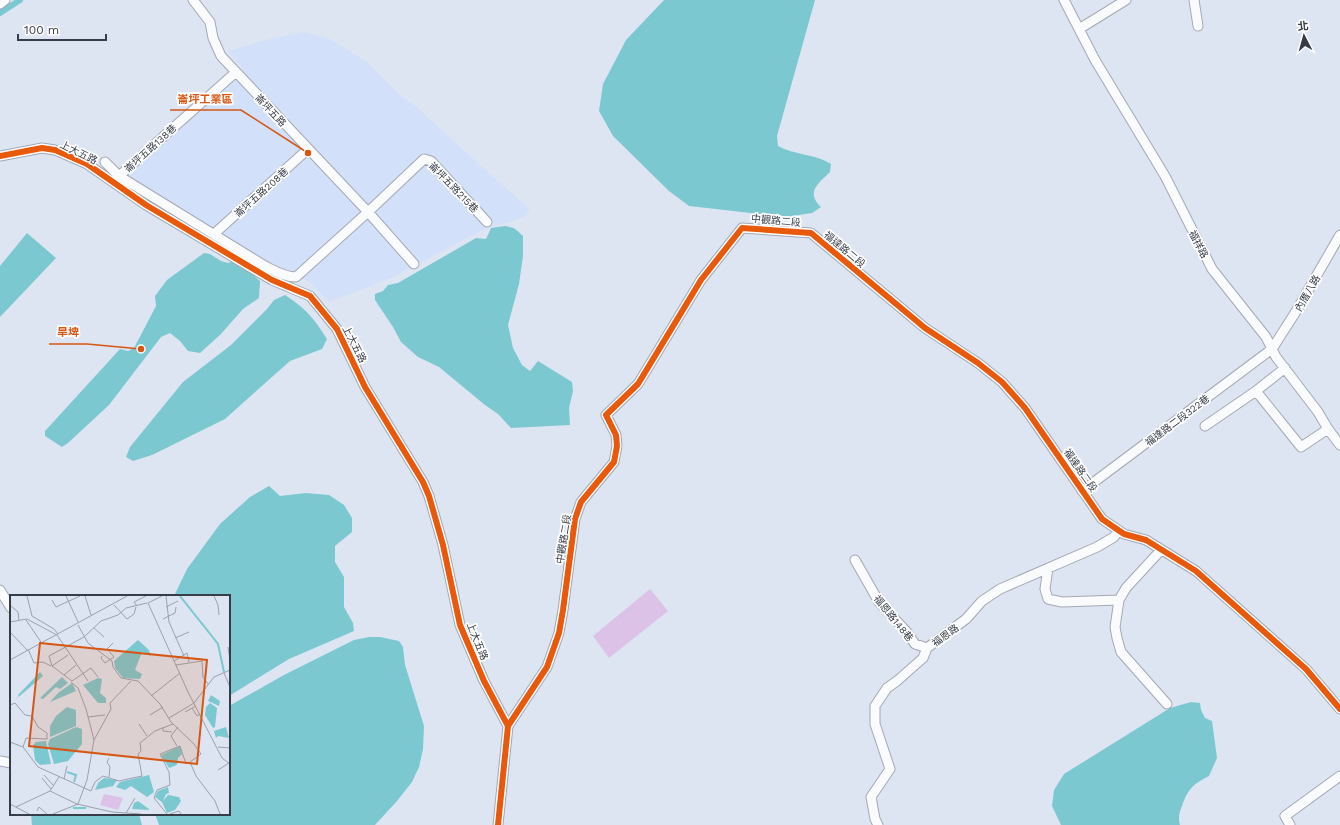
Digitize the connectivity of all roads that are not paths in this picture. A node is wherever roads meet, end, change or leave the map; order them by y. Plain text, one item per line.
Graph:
1 (5, 0) edge
2 (193, 0) edge
3 (1064, 0) edge
4 (1126, 0) edge
5 (1194, 0) edge
6 (0, 4) edge
7 (1198, 26) dead end
8 (1079, 29) junction
9 (236, 72) junction
10 (308, 149) junction
11 (0, 156) edge
12 (105, 162) dead end
13 (119, 176) junction
14 (368, 212) junction
15 (487, 222) dead end
16 (811, 233) joint
17 (214, 234) junction
18 (1340, 235) edge
19 (414, 264) dead end
20 (285, 276) junction
21 (288, 286) junction
22 (1272, 348) junction
23 (1285, 368) junction
24 (1256, 391) junction
25 (1205, 426) dead end
26 (1328, 429) junction
27 (1340, 445) edge
28 (1082, 491) junction
29 (1118, 531) junction
30 (1161, 550) junction
31 (855, 560) dead end
32 (1048, 568) junction
33 (0, 590) edge
34 (1119, 600) junction
35 (10, 606) edge
36 (927, 648) junction
37 (1167, 704) dead end
38 (1340, 709) edge
39 (508, 726) junction
40 (0, 761) edge
41 (10, 763) edge
42 (1340, 776) edge
43 (498, 825) edge
44 (878, 825) edge
45 (1290, 825) edge

1 - 6 street
2 - 9 street, 崙坪五路
3 - 8 street, 福祥路
4 - 8 street
5 - 7 street
8 - 22 street, 福祥路
9 - 10 street, 崙坪五路
9 - 13 street, 崙坪五路138巷
10 - 14 street, 崙坪五路
10 - 17 street, 崙坪五路208巷
11 - 21 street, 上大五路
12 - 13 street
13 - 17 street
14 - 15 street, 崙坪五路215巷
14 - 19 street, 崙坪五路
14 - 20 street
16 - 28 street, 福達路二段
16 - 39 street, 中觀路二段
17 - 20 street
18 - 22 street, 內厝八路
20 - 21 street
21 - 39 street, 上大五路
22 - 23 street, 福祥路
22 - 28 street, 福達路二段322巷
23 - 24 street
23 - 26 street, 福祥路
24 - 25 street
24 - 26 street
26 - 27 street, 福祥路
28 - 29 street, 福達路二段
29 - 30 street, 福達路二段
29 - 32 street, 福恩路
30 - 34 street
30 - 38 street, 福達路二段
31 - 36 street, 福恩路148巷
32 - 34 street
32 - 36 street, 福恩路
33 - 35 street
34 - 37 street
36 - 44 street, 福恩路
39 - 43 street, 中觀路二段
40 - 41 street
42 - 45 street

